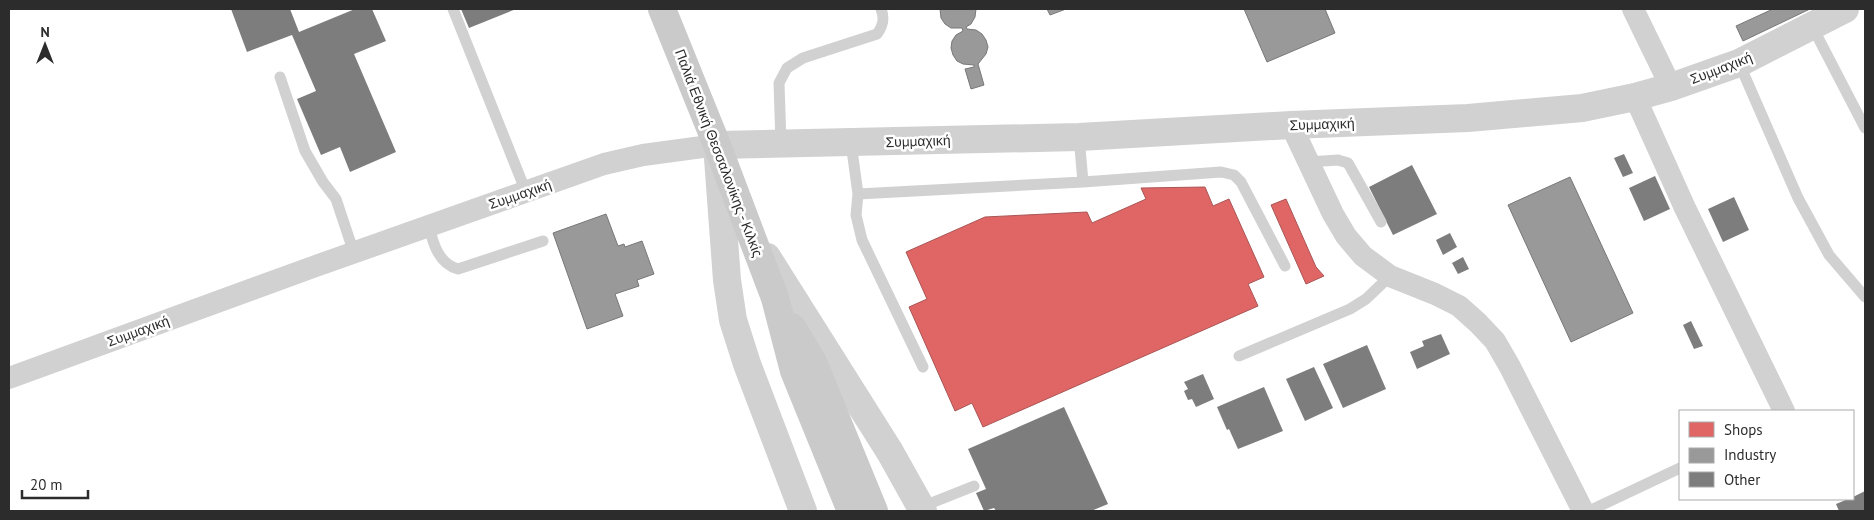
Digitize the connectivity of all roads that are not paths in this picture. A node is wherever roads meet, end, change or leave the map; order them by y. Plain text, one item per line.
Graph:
1 (453, 9) edge
2 (662, 9) edge
3 (881, 9) edge
4 (1634, 9) edge
5 (1845, 9) edge
6 (1812, 26) junction
7 (1739, 63) junction
8 (280, 77) dead end
9 (1671, 87) junction
10 (1635, 97) junction
11 (1291, 125) junction
12 (1865, 128) edge
13 (1079, 137) junction
14 (781, 143) junction
15 (851, 143) junction
16 (717, 145) junction
17 (1309, 162) junction
18 (1083, 182) junction
19 (526, 192) junction
20 (858, 194) junction
21 (1381, 222) dead end
22 (747, 225) junction
23 (429, 226) junction
24 (543, 241) dead end
25 (354, 253) junction
26 (1285, 266) dead end
27 (1390, 276) junction
28 (1865, 297) edge
29 (775, 298) junction
30 (1239, 356) dead end
31 (923, 367) dead end
32 (9, 378) edge
33 (1784, 410) edge
34 (1679, 468) edge
35 (974, 486) dead end
36 (922, 509) edge
37 (803, 511) edge
38 (851, 511) edge
39 (874, 511) edge
40 (1583, 511) edge
41 (1589, 511) edge

1 - 19 lane
2 - 16 main road, Παλιά Εθνική Θεσσαλονίκης - Κιλκίς
3 - 14 lane
4 - 9 street
5 - 6 street, Συμμαχική
6 - 7 street, Συμμαχική
6 - 12 lane
7 - 9 street, Συμμαχική
7 - 28 lane
8 - 25 lane
9 - 10 street, Συμμαχική
10 - 11 street, Συμμαχική
10 - 33 street
11 - 13 street, Συμμαχική
11 - 17 street
13 - 15 street, Συμμαχική
13 - 18 lane
14 - 15 street, Συμμαχική
14 - 16 street, Συμμαχική
15 - 20 lane
16 - 19 street, Συμμαχική
16 - 22 main road, Παλιά Εθνική Θεσσαλονίκης - Κιλκίς
16 - 37 street
17 - 21 lane
17 - 27 street
18 - 20 lane
18 - 26 lane
19 - 23 street, Συμμαχική
20 - 31 lane
22 - 29 main road, Παλιά Εθνική Θεσσαλονίκης - Κιλκίς
22 - 36 street
23 - 24 lane
23 - 25 street, Συμμαχική
25 - 32 street, Συμμαχική
27 - 30 lane
27 - 40 street
29 - 38 main road, Παλιά Εθνική Θεσσαλονίκης - Κιλκίς
29 - 39 main road, Παλιά Εθνική Θεσσαλονίκης - Κιλκίς
34 - 41 lane
35 - 36 lane

